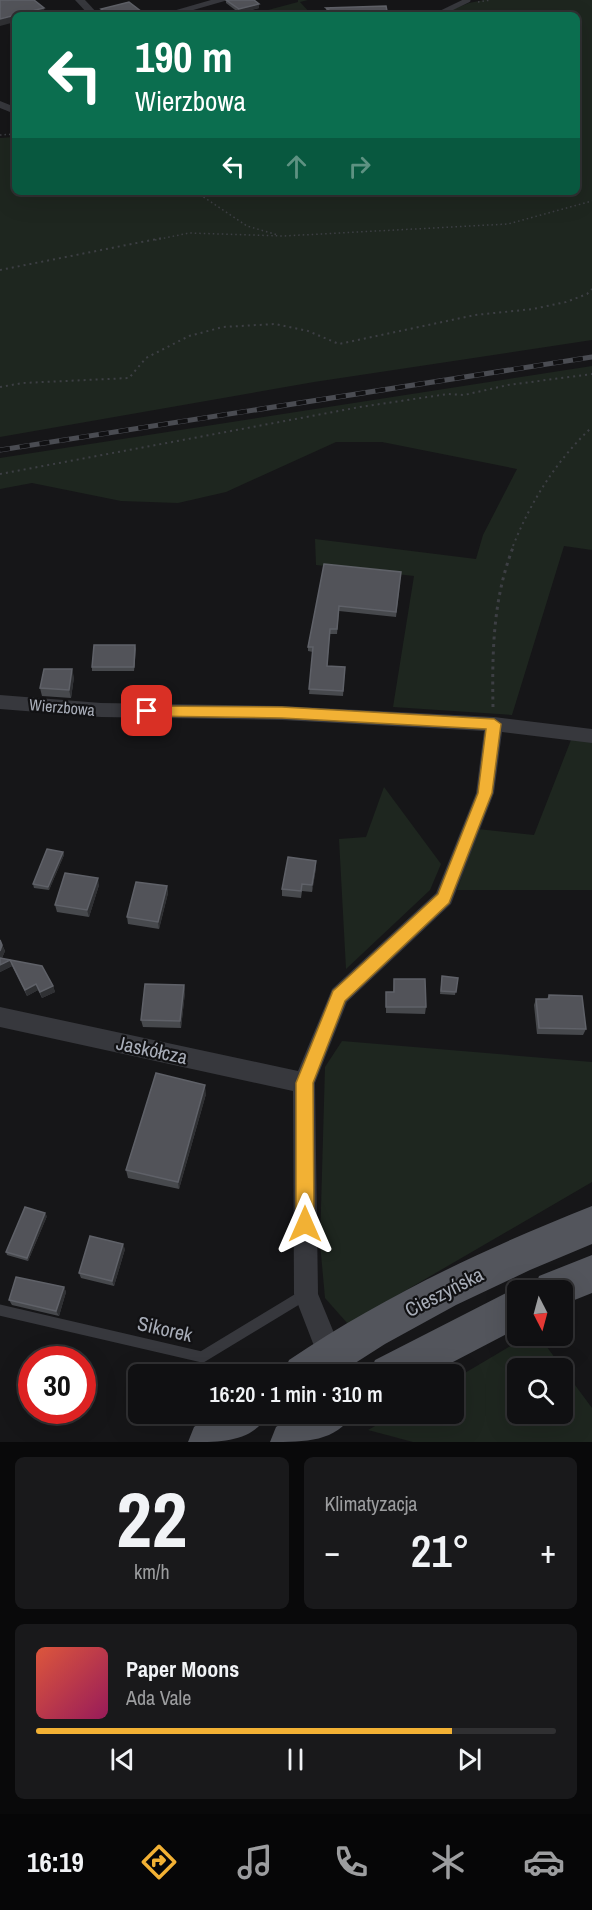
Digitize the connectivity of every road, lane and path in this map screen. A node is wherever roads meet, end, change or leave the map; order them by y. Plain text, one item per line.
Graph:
1 (80, 0) edge
2 (223, 0) edge
3 (468, 0) edge
4 (91, 12) edge
5 (176, 12) edge
6 (443, 12) edge
7 (200, 195) edge
8 (592, 201) edge
9 (283, 236) junction
10 (0, 270) edge
11 (592, 289) edge
12 (592, 375) edge
13 (0, 387) edge
14 (592, 427) edge
15 (0, 474) edge
16 (0, 702) edge
17 (494, 724) junction
18 (592, 736) edge
19 (0, 1017) edge
20 (304, 1083) junction
21 (592, 1225) edge
22 (592, 1274) edge
23 (573, 1282) edge
24 (306, 1294) junction
25 (0, 1310) edge
26 (507, 1313) edge
27 (317, 1364) edge
28 (319, 1364) edge
29 (408, 1364) edge
30 (233, 1424) edge
31 (316, 1424) edge
32 (209, 1442) edge
33 (291, 1442) edge

1 - 4 street
2 - 5 street
3 - 6 lane
7 - 9 path
8 - 9 path
9 - 10 path
11 - 13 path
12 - 15 path
14 - 17 path
16 - 17 street, Wierzbowa
17 - 18 street, Wierzbowa
17 - 20 street
19 - 20 street, Jaskółcza
20 - 24 street
21 - 28 main road, Cieszyńska
22 - 23 main road
24 - 25 lane, Sikorek
24 - 27 street
26 - 29 main road
30 - 32 main road
31 - 33 main road

